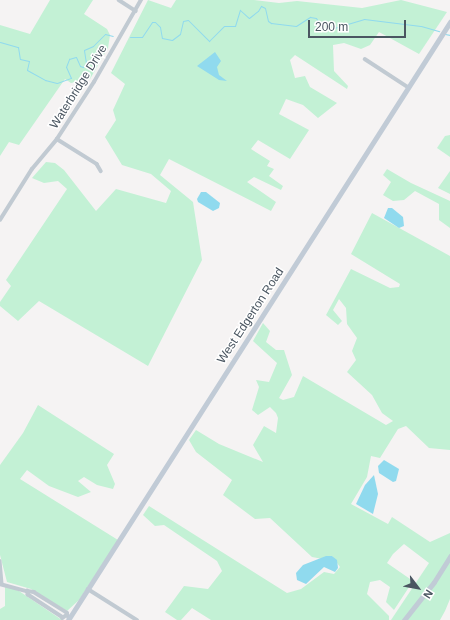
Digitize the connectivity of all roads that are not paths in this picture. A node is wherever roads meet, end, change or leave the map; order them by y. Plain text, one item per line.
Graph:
1 (119, 0) edge
2 (141, 0) edge
3 (136, 11) junction
4 (450, 22) edge
5 (364, 59) dead end
6 (408, 87) junction
7 (58, 139) junction
8 (101, 171) dead end
9 (0, 220) edge
10 (450, 556) edge
11 (0, 561) edge
12 (1, 584) edge
13 (88, 589) junction
14 (68, 618) edge
15 (137, 620) edge
16 (404, 620) edge

1 - 3 street
2 - 3 street, Waterbridge Drive
3 - 7 street, Waterbridge Drive
4 - 6 street, West Edgerton Road
5 - 6 street
6 - 13 street, West Edgerton Road
7 - 8 street
7 - 9 street, Waterbridge Drive
10 - 16 street
11 - 12 street
12 - 14 street
13 - 14 street, West Edgerton Road
13 - 15 street

